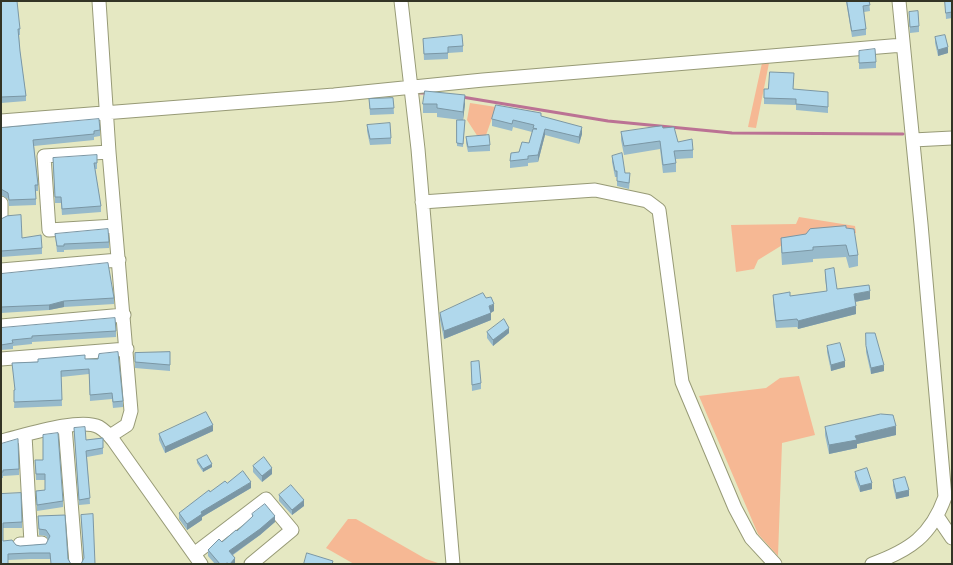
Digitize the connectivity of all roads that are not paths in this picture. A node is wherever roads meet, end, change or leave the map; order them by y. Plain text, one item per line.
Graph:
1 (99, 1) edge
2 (401, 1) edge
3 (899, 1) edge
4 (903, 45) junction
5 (411, 87) junction
6 (107, 112) junction
7 (1, 118) edge
8 (952, 138) edge
9 (913, 140) junction
10 (109, 152) junction
11 (422, 202) junction
12 (1, 203) edge
13 (1, 217) edge
14 (115, 226) junction
15 (119, 260) junction
16 (1, 270) edge
17 (124, 315) junction
18 (1, 326) edge
19 (126, 349) junction
20 (1, 360) edge
21 (65, 426) junction
22 (25, 436) junction
23 (110, 436) junction
24 (1, 441) edge
25 (937, 516) junction
26 (952, 538) edge
27 (31, 543) dead end
28 (197, 559) edge
29 (76, 564) edge
30 (251, 564) edge
31 (453, 564) edge
32 (775, 564) edge
33 (872, 564) edge

1 - 6 street
2 - 5 street
3 - 4 street
4 - 5 street
4 - 9 street
5 - 6 street
5 - 11 street
6 - 7 street
6 - 10 street
8 - 9 street
9 - 25 street
10 - 14 street
10 - 14 street
11 - 31 street
11 - 32 street
12 - 13 street
14 - 15 street
15 - 16 street
15 - 17 street
17 - 18 street
17 - 19 street
19 - 20 street
19 - 23 street
21 - 22 street
21 - 23 street
21 - 29 street
22 - 24 street
22 - 27 street
23 - 28 street
25 - 26 street
25 - 33 street
28 - 30 street

